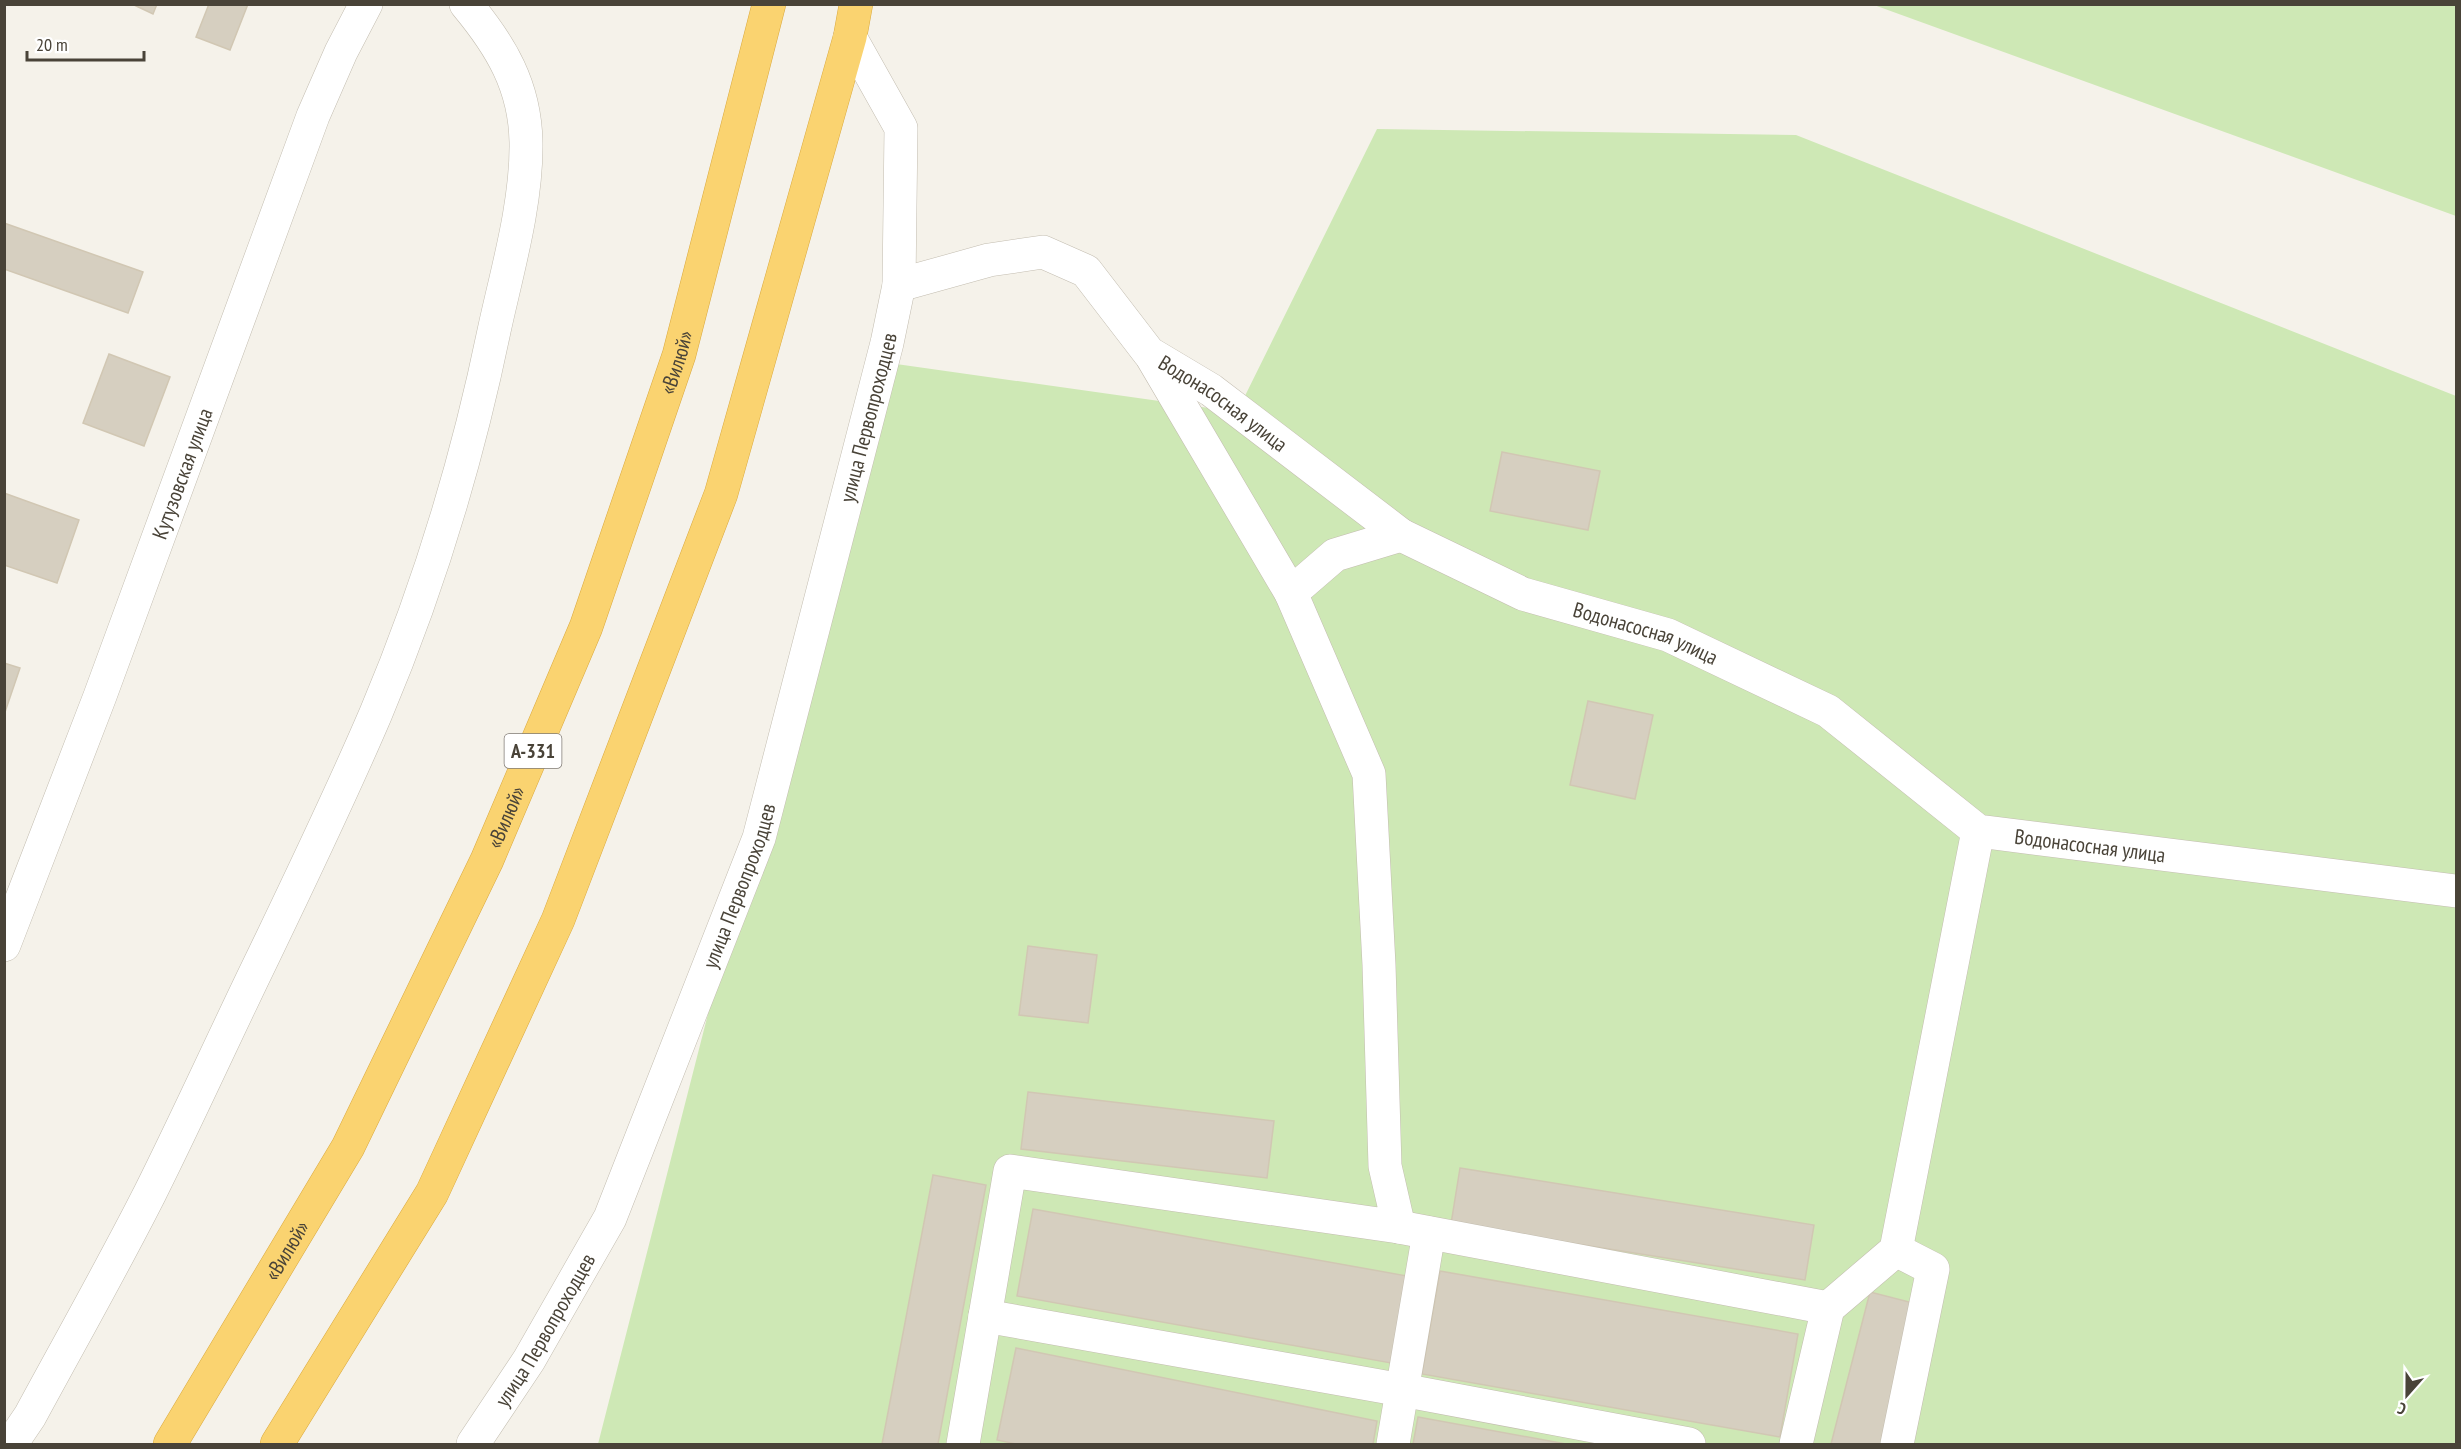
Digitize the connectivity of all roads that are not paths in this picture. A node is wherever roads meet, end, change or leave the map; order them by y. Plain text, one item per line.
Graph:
1 (366, 4) edge
2 (466, 4) edge
3 (769, 4) edge
4 (856, 4) edge
5 (850, 37) junction
6 (899, 285) junction
7 (1149, 353) junction
8 (1401, 535) junction
9 (1291, 593) junction
10 (1978, 831) junction
11 (2457, 891) edge
12 (4, 945) edge
13 (1414, 1230) junction
14 (1896, 1250) junction
15 (1828, 1308) junction
16 (985, 1316) junction
17 (1402, 1390) junction
18 (11, 1444) edge
19 (171, 1444) edge
20 (277, 1444) edge
21 (473, 1444) edge
22 (963, 1444) edge
23 (1393, 1444) edge
24 (1689, 1444) edge
25 (1796, 1444) edge
26 (1898, 1444) edge

1 - 12 street, Кутузовская улица
2 - 18 street
3 - 19 highway, «Вилюй» / А-331
4 - 5 highway
5 - 6 street, улица Первопроходцев
5 - 20 highway
6 - 7 street, Водонасосная улица
6 - 21 street, улица Первопроходцев
7 - 8 street, Водонасосная улица
7 - 9 street
8 - 9 street
8 - 10 street, Водонасосная улица
9 - 13 street
10 - 11 street, Водонасосная улица
10 - 14 street
13 - 15 street
13 - 16 street
13 - 17 street
14 - 15 street
14 - 26 street
15 - 25 street
16 - 17 street
16 - 22 street
17 - 23 street
17 - 24 street

